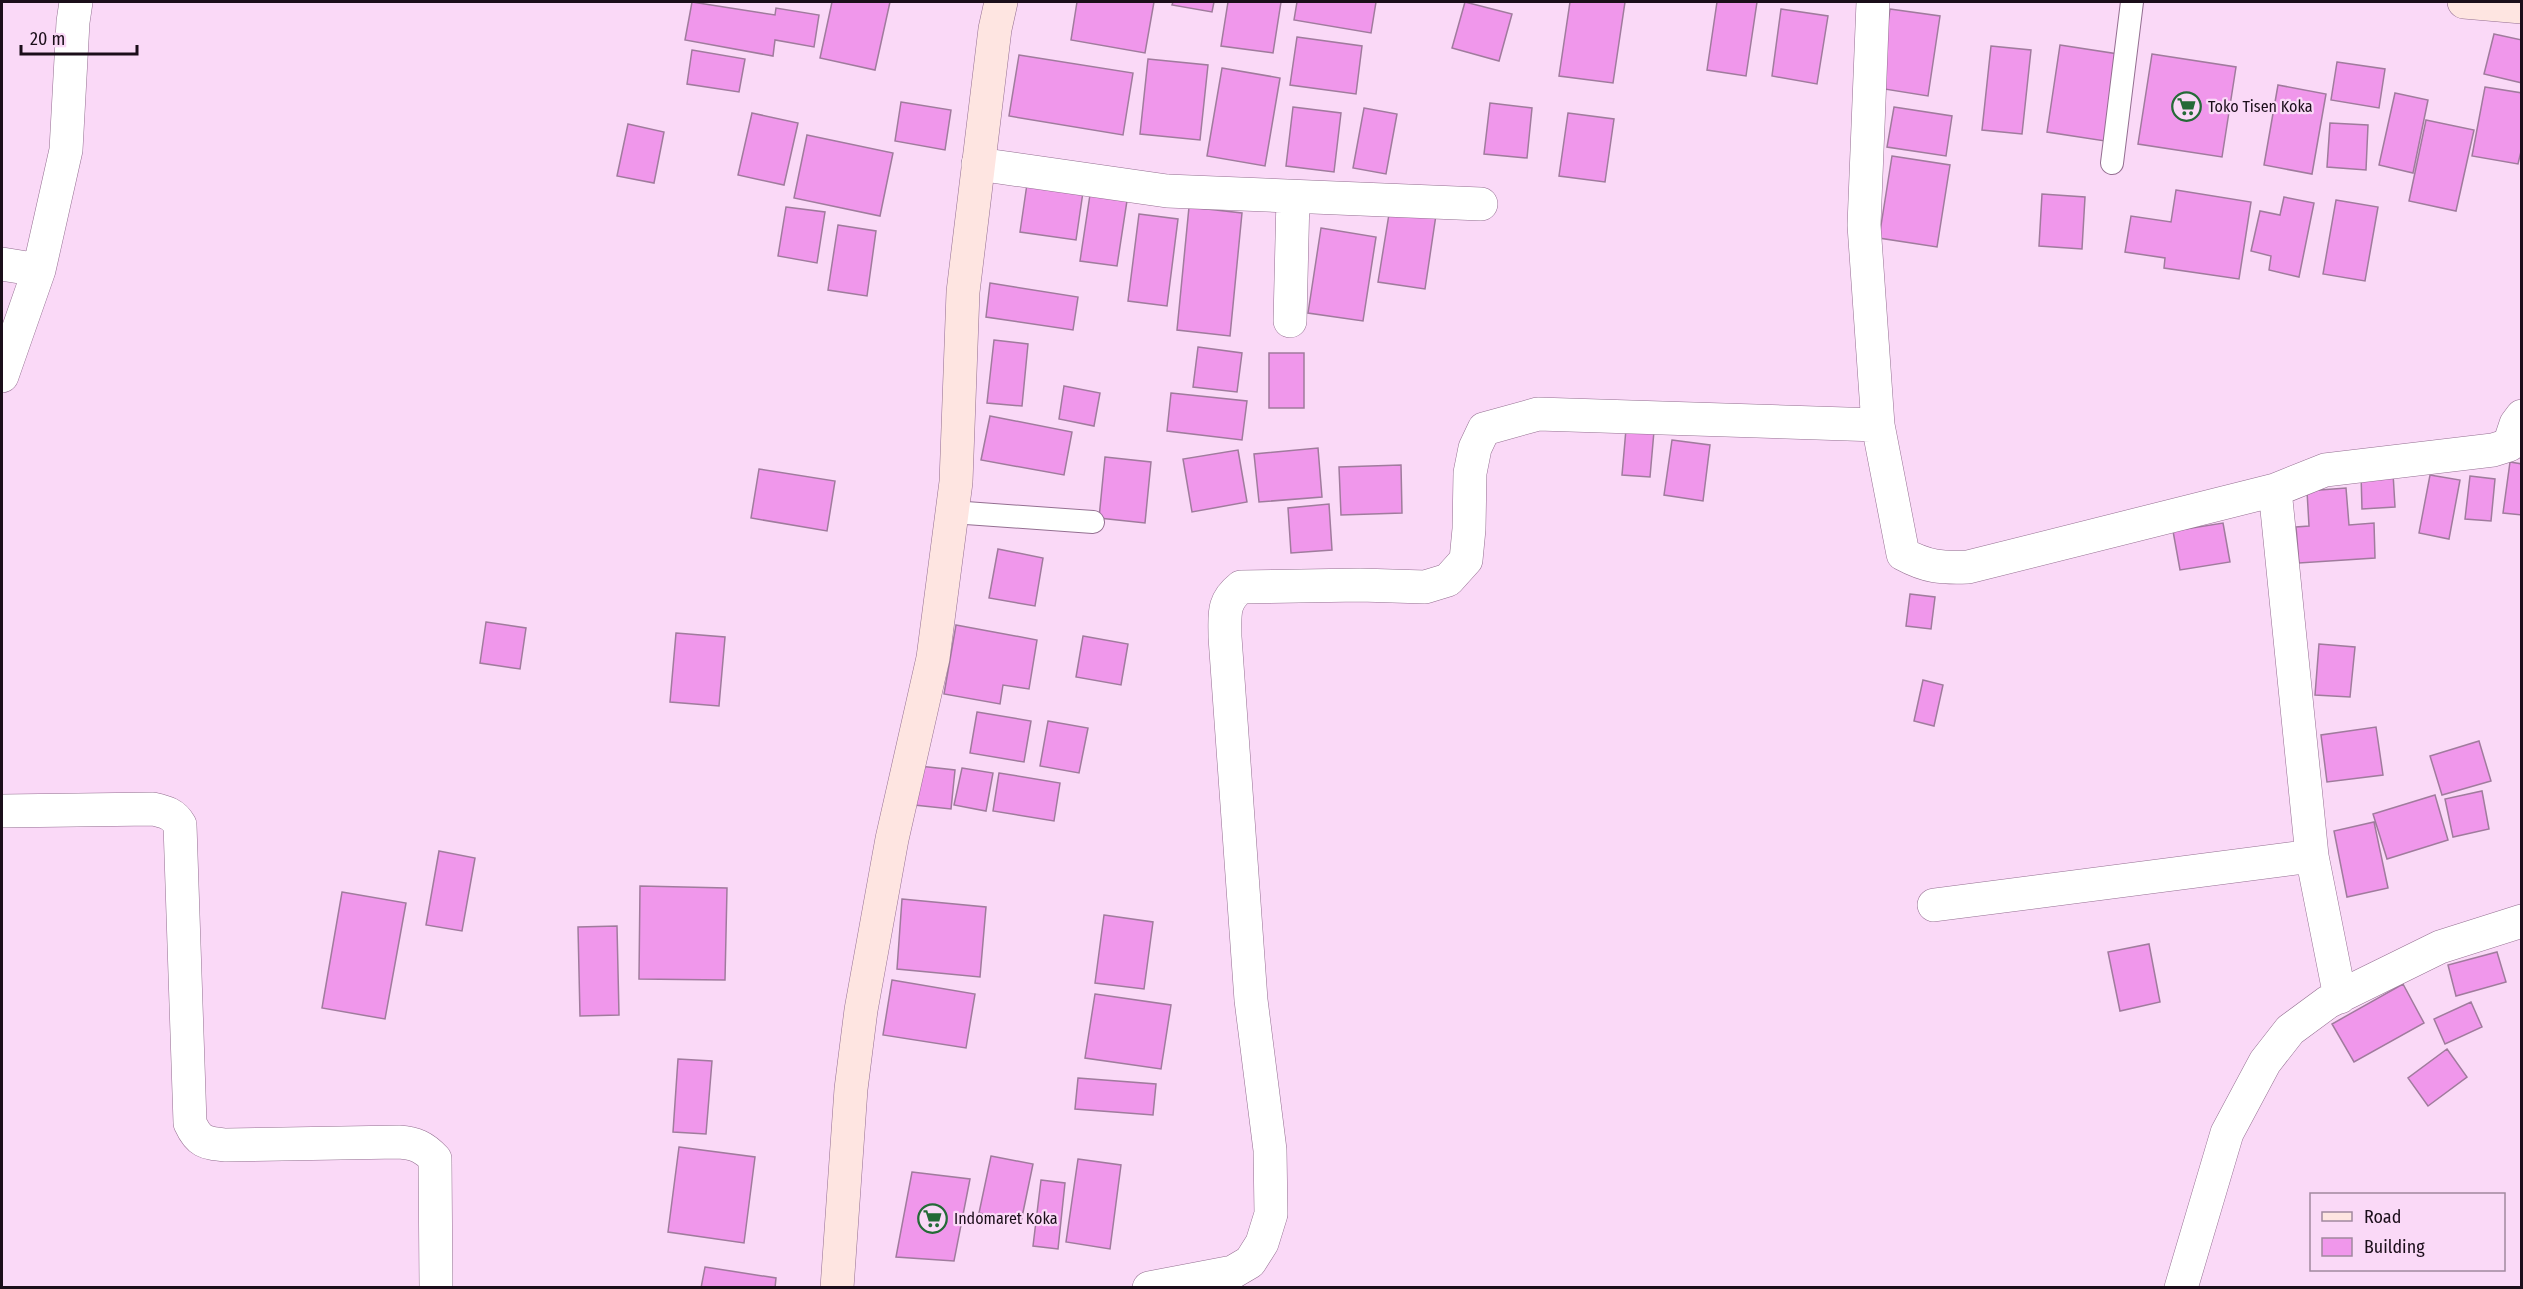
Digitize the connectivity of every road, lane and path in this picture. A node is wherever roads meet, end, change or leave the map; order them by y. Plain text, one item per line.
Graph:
1 (76, 2) edge
2 (1001, 2) edge
3 (1873, 2) edge
4 (2132, 2) edge
5 (2464, 2) edge
6 (2522, 7) edge
7 (978, 164) junction
8 (2112, 164) dead end
9 (1293, 197) junction
10 (1481, 204) dead end
11 (2, 264) edge
12 (39, 270) junction
13 (1290, 321) dead end
14 (2, 376) edge
15 (2522, 416) edge
16 (1878, 425) junction
17 (2275, 490) junction
18 (952, 512) junction
19 (1093, 522) dead end
20 (2, 811) edge
21 (2312, 856) junction
22 (1934, 905) dead end
23 (2522, 921) edge
24 (2340, 997) junction
25 (1204, 1283) edge
26 (436, 1287) edge
27 (837, 1287) edge
28 (1149, 1287) edge
29 (2181, 1287) edge

1 - 12 street
2 - 7 main road
3 - 16 street
4 - 8 lane
5 - 6 main road
7 - 9 street
7 - 18 main road
9 - 10 street
9 - 13 street
11 - 12 street
12 - 14 street
15 - 17 street
16 - 17 street
16 - 25 street
17 - 21 street
18 - 19 lane
18 - 27 main road
20 - 26 street
21 - 22 street
21 - 24 street
23 - 24 street
24 - 29 street
25 - 28 street

